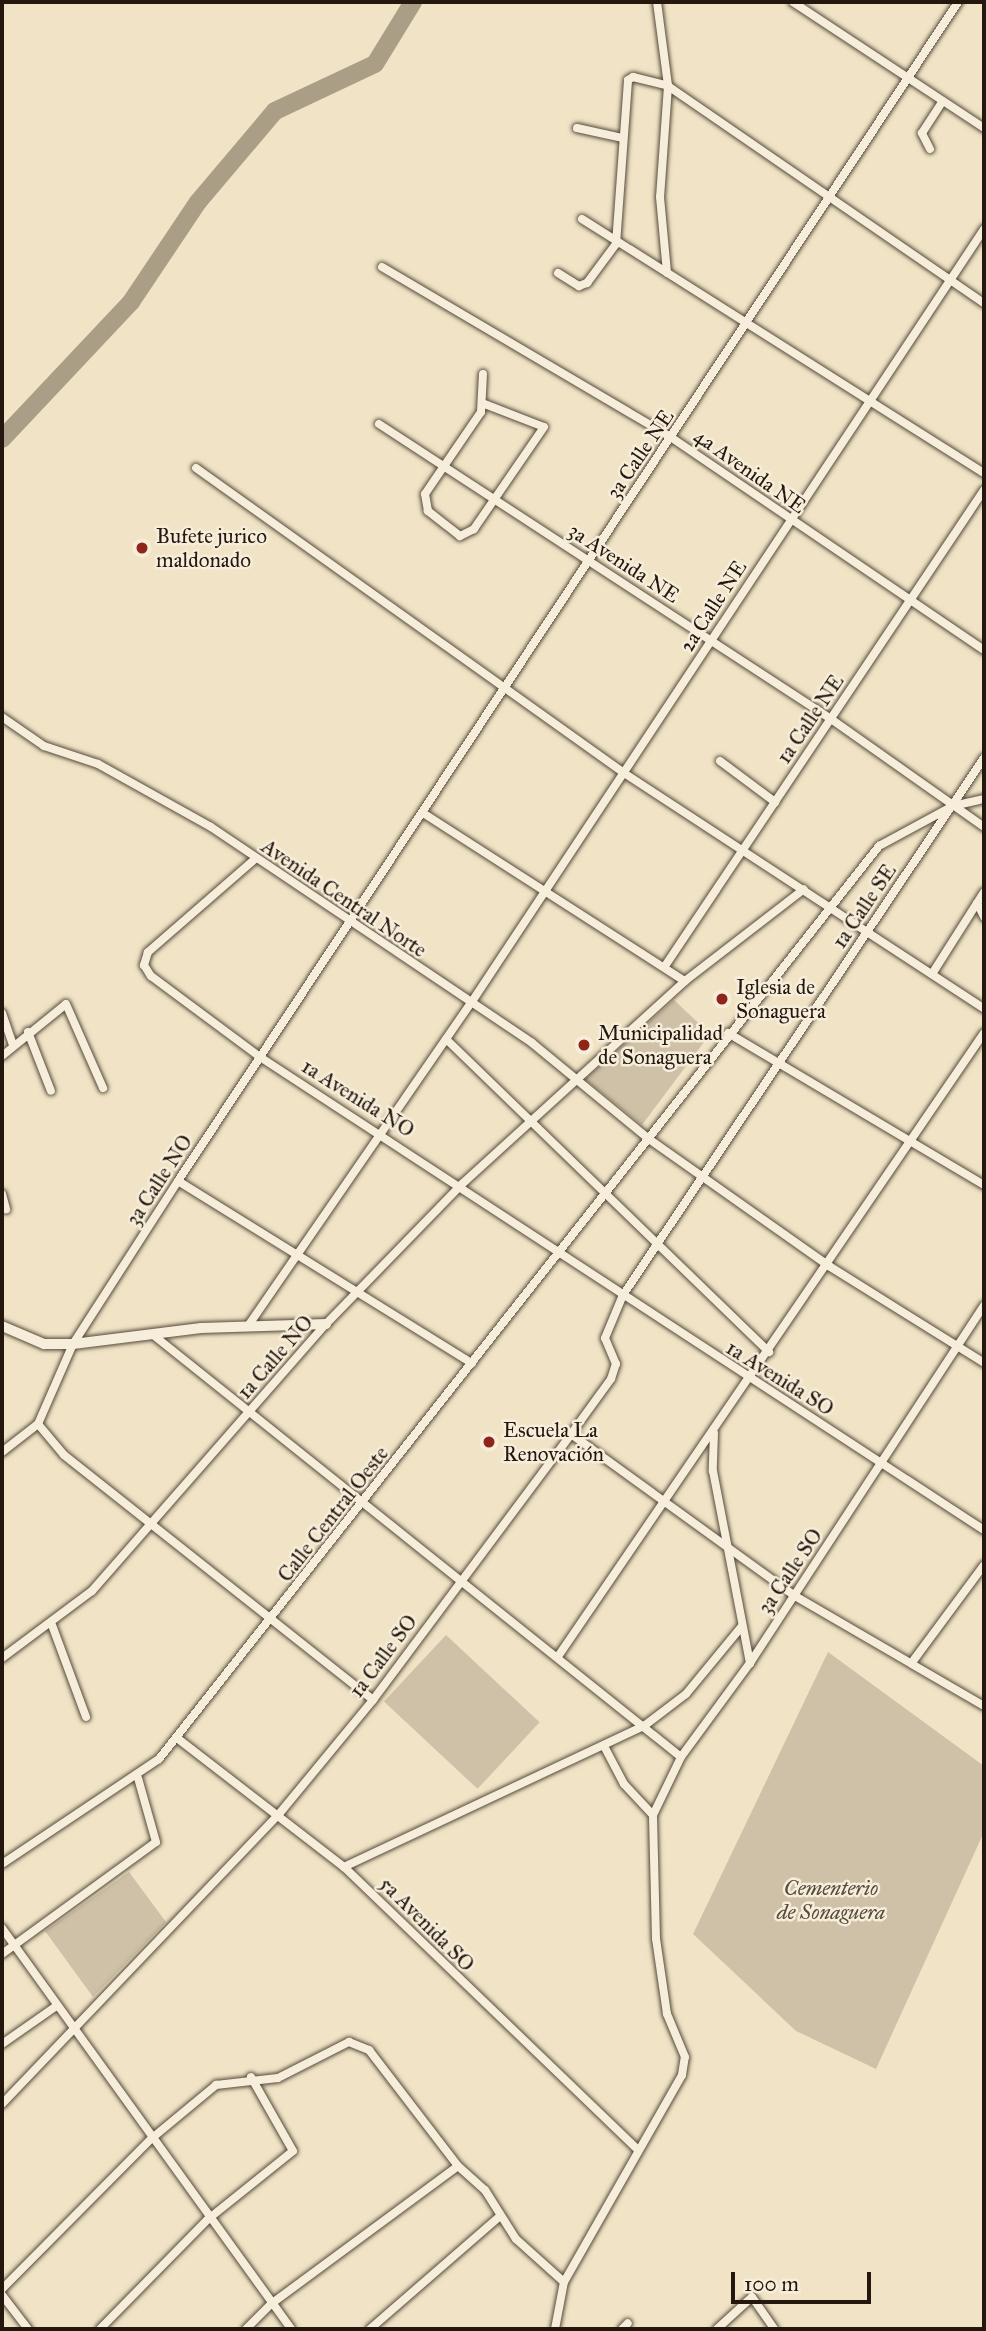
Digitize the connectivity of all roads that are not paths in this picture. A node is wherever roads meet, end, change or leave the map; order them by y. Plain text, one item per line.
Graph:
1 (657, 2) edge
2 (793, 2) edge
3 (958, 2) edge
4 (908, 78) junction
5 (668, 86) junction
6 (943, 101) junction
7 (577, 128) dead end
8 (984, 128) edge
9 (622, 138) junction
10 (930, 149) dead end
11 (830, 199) junction
12 (582, 219) dead end
13 (984, 229) edge
14 (616, 244) junction
15 (382, 267) dead end
16 (558, 273) dead end
17 (667, 273) junction
18 (950, 280) junction
19 (984, 303) edge
20 (749, 321) junction
21 (483, 374) dead end
22 (871, 400) junction
23 (482, 404) junction
24 (379, 424) dead end
25 (672, 438) junction
26 (444, 467) junction
27 (196, 468) dead end
28 (984, 473) edge
29 (984, 490) edge
30 (495, 500) junction
31 (790, 520) junction
32 (588, 561) junction
33 (911, 600) junction
34 (712, 640) junction
35 (984, 650) edge
36 (503, 689) junction
37 (2, 717) edge
38 (831, 719) junction
39 (984, 758) edge
40 (720, 761) dead end
41 (624, 773) junction
42 (984, 799) edge
43 (775, 802) junction
44 (953, 806) junction
45 (423, 813) junction
46 (984, 827) edge
47 (744, 849) junction
48 (255, 859) junction
49 (804, 889) junction
50 (984, 891) edge
51 (543, 893) junction
52 (977, 903) junction
53 (830, 906) junction
54 (984, 917) edge
55 (348, 924) junction
56 (868, 931) junction
57 (665, 966) junction
58 (932, 974) junction
59 (685, 981) junction
60 (471, 1003) junction
61 (984, 1009) edge
62 (2, 1013) edge
63 (28, 1032) junction
64 (728, 1033) junction
65 (984, 1033) edge
66 (446, 1039) junction
67 (13, 1045) junction
68 (2, 1055) edge
69 (260, 1057) junction
70 (781, 1062) junction
71 (576, 1079) junction
72 (103, 1088) dead end
73 (51, 1091) dead end
74 (531, 1121) junction
75 (382, 1133) junction
76 (649, 1139) junction
77 (911, 1139) junction
78 (703, 1178) junction
79 (178, 1181) junction
80 (462, 1184) junction
81 (984, 1185) edge
82 (2, 1194) edge
83 (605, 1195) junction
84 (6, 1209) dead end
85 (659, 1242) junction
86 (561, 1251) junction
87 (298, 1254) junction
88 (830, 1266) junction
89 (359, 1294) junction
90 (623, 1295) junction
91 (984, 1306) edge
92 (326, 1324) junction
93 (2, 1326) edge
94 (248, 1326) junction
95 (152, 1334) junction
96 (73, 1344) junction
97 (958, 1346) junction
98 (769, 1352) junction
99 (472, 1363) junction
100 (984, 1363) edge
101 (750, 1381) junction
102 (248, 1414) junction
103 (38, 1424) junction
104 (714, 1433) junction
105 (570, 1434) junction
106 (2, 1452) edge
107 (883, 1463) junction
108 (664, 1502) junction
109 (364, 1503) junction
110 (154, 1525) junction
111 (984, 1530) edge
112 (731, 1552) junction
113 (984, 1565) edge
114 (461, 1580) junction
115 (794, 1596) junction
116 (272, 1619) junction
117 (52, 1625) junction
118 (742, 1626) junction
119 (559, 1655) junction
120 (2, 1658) edge
121 (913, 1661) junction
122 (750, 1663) junction
123 (373, 1700) junction
124 (984, 1706) edge
125 (86, 1717) dead end
126 (644, 1726) junction
127 (177, 1738) junction
128 (604, 1746) junction
129 (681, 1757) junction
130 (138, 1778) junction
131 (279, 1814) junction
132 (653, 1815) junction
133 (2, 1864) edge
134 (344, 1867) junction
135 (2, 1928) edge
136 (13, 1946) junction
137 (2, 1954) edge
138 (55, 2007) junction
139 (73, 2033) junction
140 (2, 2044) edge
141 (251, 2077) junction
142 (2, 2104) edge
143 (151, 2139) junction
144 (638, 2150) junction
145 (458, 2166) junction
146 (500, 2216) junction
147 (207, 2220) junction
148 (565, 2282) junction
149 (2, 2289) edge
150 (2, 2295) edge
151 (271, 2304) junction
152 (29, 2329) edge
153 (100, 2329) edge
154 (246, 2329) edge
155 (291, 2329) edge
156 (370, 2329) edge
157 (555, 2329) edge
158 (717, 2329) edge
159 (774, 2329) edge

1 - 5 street
2 - 4 street
3 - 4 street, 3a Calle NE
4 - 6 street
4 - 11 street, 3a Calle NE
5 - 9 street
5 - 11 street
5 - 17 street
6 - 8 street
6 - 10 street
7 - 9 street
9 - 14 street
11 - 18 street
11 - 20 street, 3a Calle NE
12 - 14 street
13 - 18 street, 2a Calle NE
14 - 16 street
14 - 17 street
15 - 25 street, 4a Avenida NE
17 - 20 street
18 - 19 street
18 - 22 street, 2a Calle NE
20 - 22 street
20 - 25 street, 3a Calle NE
21 - 23 street
22 - 28 street
22 - 31 street, 2a Calle NE
23 - 26 street
23 - 30 street
24 - 26 street, 3a Avenida NE
25 - 31 street, 4a Avenida NE
25 - 32 street, 3a Calle NE
26 - 30 street, 3a Avenida NE
26 - 30 street
27 - 36 street
29 - 33 street, 1a Calle NE
30 - 32 street, 3a Avenida NE
31 - 33 street, 4a Avenida NE
31 - 34 street, 2a Calle NE
32 - 34 street, 3a Avenida NE
32 - 36 street, 3a Calle NE
33 - 35 street, 4a Avenida NE
33 - 38 street, 1a Calle NE
34 - 38 street, 3a Avenida NE
34 - 41 street, 2a Calle NE
36 - 41 street
36 - 45 street, 3a Calle NE
37 - 48 street, Avenida Central Norte
38 - 43 street, 1a Calle NE
38 - 44 street, 3a Avenida NE
39 - 44 street, 1a Calle SE
40 - 43 street
41 - 47 street
41 - 51 street, 2a Calle NE
42 - 44 street, Calle Central Oeste
43 - 47 street, 1a Calle NE
44 - 46 street, 3a Avenida NE
44 - 53 street, Calle Central Oeste
44 - 56 street, 1a Calle SE
45 - 51 street
45 - 55 street, 3a Calle NE
47 - 49 street
47 - 57 street, 1a Calle NE
48 - 55 street, Avenida Central Norte
48 - 69 street, 1a Avenida NO
49 - 53 street
49 - 59 street
50 - 52 street
51 - 57 street
51 - 60 street, 2a Calle NE
52 - 54 street
52 - 58 street
53 - 56 street
53 - 64 street, Calle Central Oeste
55 - 60 street, Avenida Central Norte
55 - 69 street, 3a Calle NO
56 - 58 street
56 - 70 street, 1a Calle SE
57 - 59 street
58 - 61 street
59 - 71 street
60 - 66 street, 2a Calle NE
60 - 71 street, Avenida Central Norte
62 - 67 street
63 - 67 street
63 - 72 street
63 - 73 street
64 - 70 street
64 - 76 street, Calle Central Oeste
65 - 77 street
66 - 74 street
66 - 75 street, 2a Calle NE
67 - 68 street
69 - 75 street, 1a Avenida NO
69 - 79 street, 3a Calle NO
70 - 77 street
70 - 78 street, 1a Calle SE
71 - 74 street, 1a Calle NO
71 - 76 street, Avenida Central Norte
74 - 80 street, 1a Calle NO
74 - 83 street
75 - 80 street, 1a Avenida NO
75 - 87 street, 2a Calle NE
76 - 78 street, Avenida Central Norte
76 - 83 street, Calle Central Oeste
77 - 81 street
77 - 88 street
78 - 85 street, 1a Calle SO
78 - 88 street, Avenida Central Norte
79 - 87 street
79 - 96 street, 3a Calle NO
80 - 86 street, 1a Avenida NO
80 - 89 street, 1a Calle NO
82 - 84 street
83 - 85 street
83 - 86 street, Calle Central Oeste
85 - 90 street, 1a Calle SO
85 - 98 street
86 - 90 street, 1a Avenida SO
86 - 99 street, Calle Central Oeste
87 - 89 street
87 - 94 street, 2a Calle NE
88 - 97 street, Avenida Central Norte
88 - 98 street
89 - 92 street, 1a Calle NO
89 - 99 street
90 - 101 street, 1a Avenida SO
90 - 105 street, 1a Calle SO
91 - 97 street, 3a Calle SO
92 - 94 street
92 - 102 street, 1a Calle NO
93 - 96 street
94 - 95 street
95 - 96 street
95 - 102 street
96 - 103 street, 3a Calle NO
97 - 100 street, Avenida Central Norte
97 - 107 street, 3a Calle SO
98 - 101 street
99 - 109 street, Calle Central Oeste
101 - 104 street
101 - 107 street, 1a Avenida SO
102 - 109 street
102 - 110 street, 1a Calle NO
103 - 106 street, 3a Calle NO
103 - 110 street
104 - 108 street
104 - 112 street
105 - 108 street
105 - 114 street, 1a Calle SO
107 - 111 street, 1a Avenida SO
107 - 115 street, 3a Calle SO
108 - 112 street
108 - 119 street
109 - 114 street
109 - 116 street, Calle Central Oeste
110 - 116 street
110 - 117 street, 1a Calle NO
112 - 115 street
112 - 118 street
113 - 121 street
114 - 119 street
114 - 123 street, 1a Calle SO
115 - 121 street
115 - 122 street, 3a Calle SO
116 - 123 street
116 - 127 street, Calle Central Oeste
117 - 120 street, 1a Calle NO
117 - 125 street
118 - 122 street
118 - 126 street
119 - 126 street
121 - 124 street
122 - 129 street, 3a Calle SO
123 - 131 street, 1a Calle SO
126 - 128 street
126 - 129 street
127 - 130 street, Calle Central Oeste
127 - 131 street, 5a Avenida SO
128 - 132 street
128 - 134 street
129 - 132 street, 3a Calle SO
130 - 133 street, Calle Central Oeste
130 - 136 street
131 - 134 street, 5a Avenida SO
131 - 139 street, 1a Calle SO
132 - 144 street
134 - 144 street, 5a Avenida SO
135 - 136 street
136 - 137 street
136 - 138 street
138 - 139 street
138 - 140 street
139 - 142 street, 1a Calle SO
139 - 143 street
141 - 143 street
141 - 145 street
141 - 147 street
143 - 147 street
143 - 149 street
144 - 148 street
145 - 146 street
145 - 151 street
146 - 148 street
146 - 156 street
147 - 151 street
147 - 153 street
148 - 157 street
150 - 152 street
151 - 154 street
151 - 155 street
158 - 159 street

